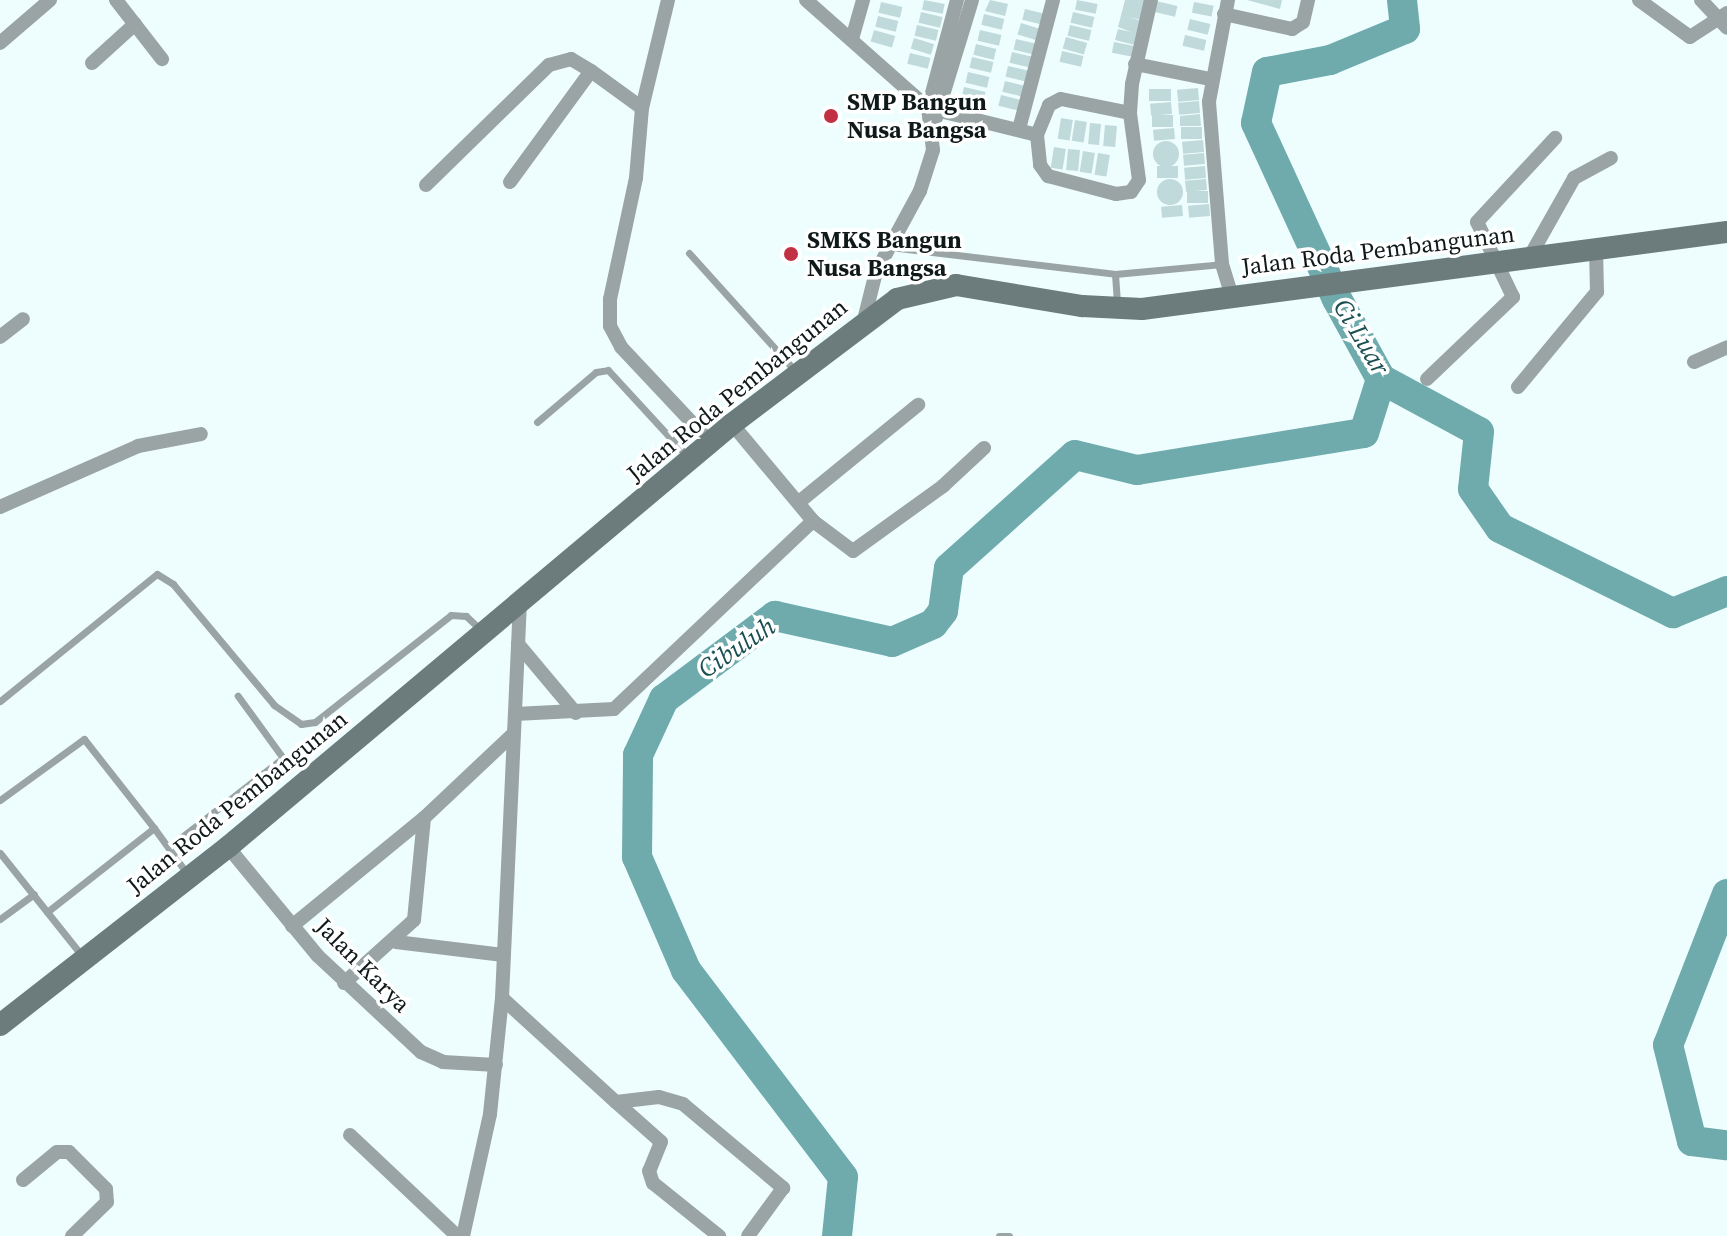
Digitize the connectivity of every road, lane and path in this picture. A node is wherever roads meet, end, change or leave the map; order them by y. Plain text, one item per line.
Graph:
1 (50, 0) edge
2 (116, 0) edge
3 (668, 0) edge
4 (806, 0) edge
5 (863, 0) edge
6 (957, 0) edge
7 (972, 0) edge
8 (1053, 0) edge
9 (1151, 0) edge
10 (1308, 0) edge
11 (1639, 0) edge
12 (1701, 0) edge
13 (1226, 7) edge
14 (1725, 20) edge
15 (135, 24) junction
16 (852, 39) junction
17 (0, 43) edge
18 (162, 59) dead end
19 (92, 63) dead end
20 (1135, 64) junction
21 (591, 71) junction
22 (1210, 79) junction
23 (642, 108) junction
24 (934, 113) junction
25 (1130, 113) junction
26 (1019, 129) junction
27 (1037, 135) junction
28 (1555, 138) dead end
29 (1611, 158) dead end
30 (510, 182) dead end
31 (426, 185) dead end
32 (1727, 232) edge
33 (888, 247) junction
34 (1596, 249) junction
35 (689, 253) dead end
36 (1529, 258) junction
37 (1498, 261) junction
38 (1222, 264) junction
39 (1115, 274) junction
40 (1231, 294) junction
41 (1118, 308) junction
42 (23, 319) dead end
43 (864, 320) junction
44 (0, 337) edge
45 (1727, 347) edge
46 (1694, 362) dead end
47 (797, 373) junction
48 (1427, 379) dead end
49 (1518, 387) dead end
50 (918, 405) dead end
51 (537, 422) dead end
52 (732, 424) junction
53 (201, 434) dead end
54 (711, 443) junction
55 (984, 448) dead end
56 (690, 460) junction
57 (799, 502) junction
58 (0, 507) edge
59 (813, 521) junction
60 (520, 598) junction
61 (481, 631) junction
62 (518, 644) junction
63 (238, 696) dead end
64 (0, 701) edge
65 (576, 713) junction
66 (515, 714) junction
67 (513, 734) junction
68 (0, 800) edge
69 (424, 818) junction
70 (154, 828) junction
71 (169, 847) junction
72 (228, 847) junction
73 (0, 853) edge
74 (189, 877) junction
75 (34, 894) junction
76 (47, 912) junction
77 (0, 919) edge
78 (292, 926) junction
79 (396, 942) junction
80 (503, 955) junction
81 (84, 959) junction
82 (344, 983) junction
83 (502, 998) junction
84 (1, 1024) edge
85 (496, 1065) junction
86 (616, 1102) junction
87 (350, 1135) dead end
88 (23, 1180) dead end
89 (72, 1236) edge
90 (457, 1236) edge
91 (463, 1236) edge
92 (719, 1236) edge
93 (748, 1236) edge
94 (999, 1236) edge
95 (1009, 1236) edge

1 - 17 street
2 - 15 street
3 - 23 street
4 - 16 street
5 - 16 street
6 - 24 street
7 - 24 street
8 - 26 street
9 - 20 street
10 - 13 street
11 - 14 street
12 - 14 street
13 - 22 street
15 - 18 street
15 - 19 street
16 - 24 street
20 - 22 street
20 - 25 street
21 - 23 street
21 - 30 street
21 - 31 street
22 - 38 street
23 - 54 street
24 - 26 street
24 - 33 street
25 - 27 street
25 - 27 street
26 - 27 street
28 - 37 street
29 - 36 street
32 - 34 street, Jalan Roda Pembangunan
33 - 39 lane
33 - 43 street
34 - 36 street, Jalan Roda Pembangunan
34 - 49 street
35 - 47 lane
36 - 37 street, Jalan Roda Pembangunan
37 - 40 street, Jalan Roda Pembangunan
37 - 48 street
38 - 39 lane
38 - 40 street
39 - 41 lane
40 - 41 street, Jalan Roda Pembangunan
41 - 43 street, Jalan Roda Pembangunan
42 - 44 street
43 - 47 street, Jalan Roda Pembangunan
45 - 46 street
47 - 52 street, Jalan Roda Pembangunan
50 - 57 street
51 - 56 lane
52 - 54 street, Jalan Roda Pembangunan
52 - 57 street
53 - 58 street
54 - 56 street, Jalan Roda Pembangunan
55 - 59 street
56 - 60 street, Jalan Roda Pembangunan
57 - 59 street
59 - 65 street
60 - 61 street, Jalan Roda Pembangunan
60 - 62 street
61 - 64 lane
61 - 72 street, Jalan Roda Pembangunan
62 - 65 street
62 - 66 street
63 - 71 lane
65 - 66 street
66 - 67 street
67 - 69 street
67 - 80 street
68 - 70 lane
69 - 78 street
69 - 79 street
70 - 71 lane
70 - 76 lane
71 - 74 lane
72 - 74 street, Jalan Roda Pembangunan
72 - 78 street, Jalan Karya
73 - 75 lane
74 - 81 street, Jalan Roda Pembangunan
75 - 76 lane
75 - 77 lane
76 - 81 lane
78 - 82 street, Jalan Karya
79 - 80 street
79 - 82 street
80 - 83 street
81 - 84 street, Jalan Roda Pembangunan
82 - 85 street, Jalan Karya
83 - 85 street
83 - 86 street
85 - 91 street
86 - 92 street
86 - 93 street
87 - 90 street
88 - 89 street
94 - 95 lane

